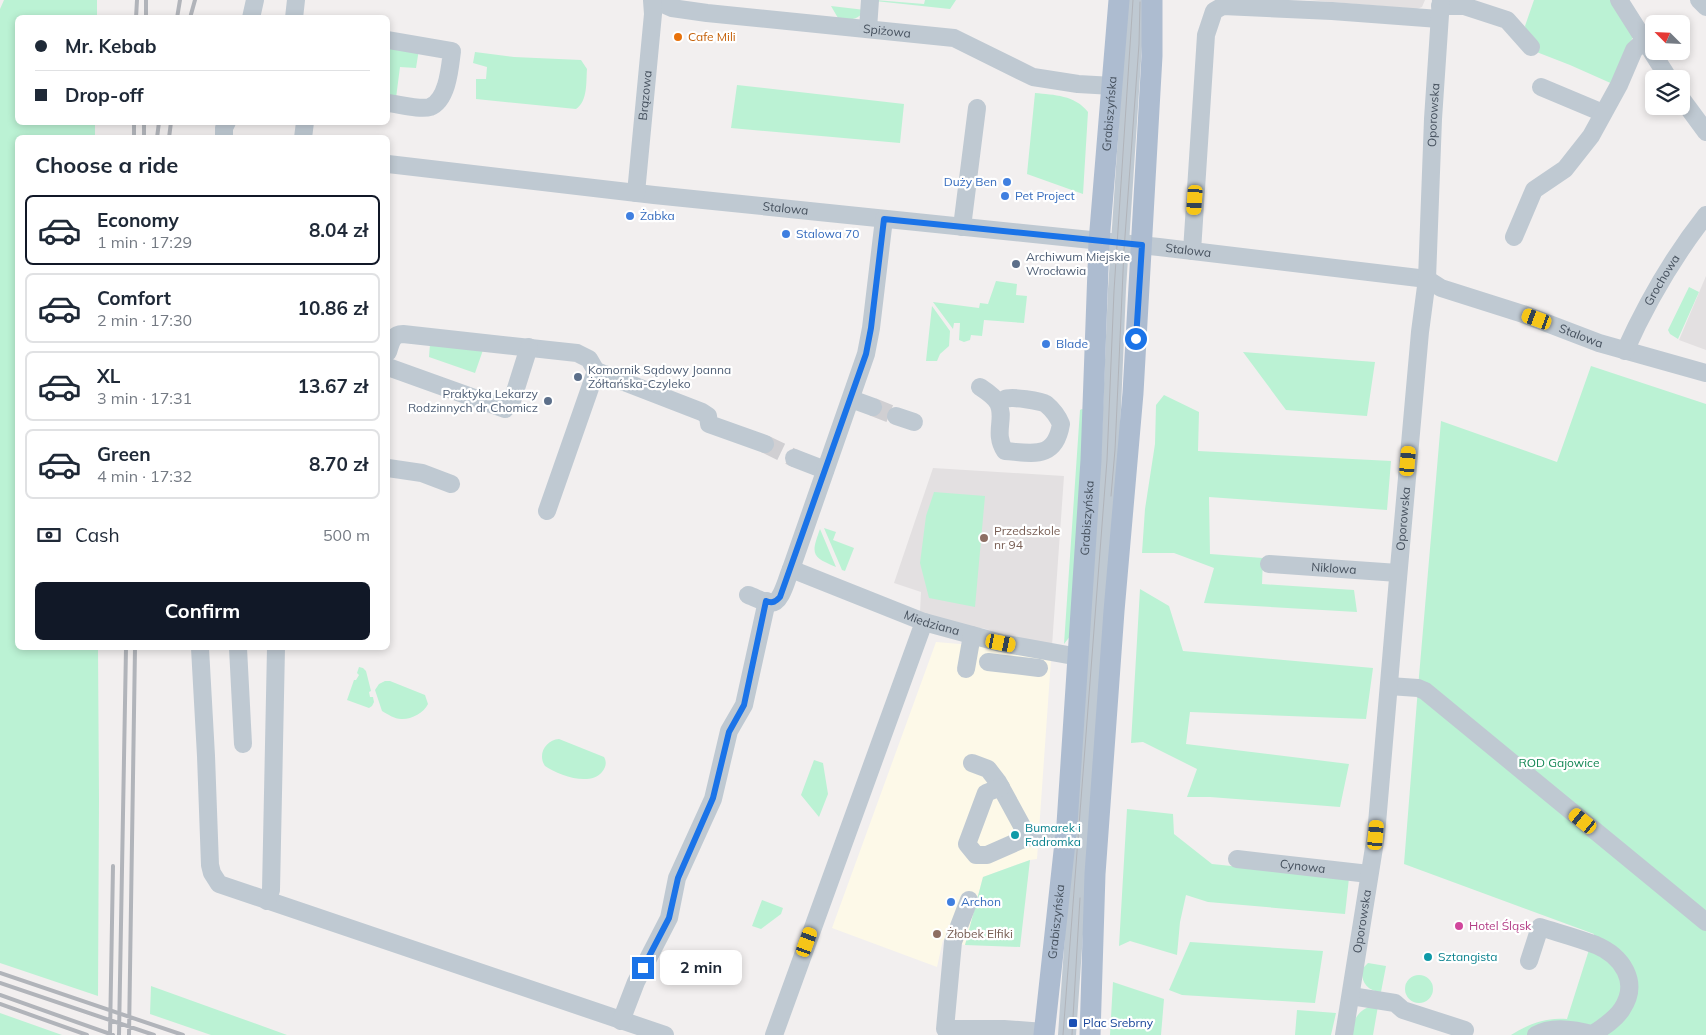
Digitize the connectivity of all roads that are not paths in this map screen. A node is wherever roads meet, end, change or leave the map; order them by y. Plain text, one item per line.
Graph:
1 (255, 0) edge
2 (296, 0) edge
3 (653, 0) edge
4 (870, 0) edge
5 (1120, 0) edge
6 (1136, 0) edge
7 (1152, 0) edge
8 (1619, 0) edge
9 (1700, 0) edge
10 (1223, 3) edge
11 (708, 7) edge
12 (741, 8) edge
13 (1440, 8) edge
14 (1706, 8) edge
15 (252, 15) edge
16 (294, 15) edge
17 (868, 28) junction
18 (390, 40) edge
19 (1644, 41) junction
20 (1531, 47) dead end
21 (1662, 70) edge
22 (1113, 86) junction
23 (1541, 87) dead end
24 (390, 103) edge
25 (977, 108) dead end
26 (1690, 110) edge
27 (1603, 113) junction
28 (1706, 132) edge
29 (390, 164) edge
30 (636, 193) junction
31 (1706, 215) edge
32 (884, 219) junction
33 (962, 228) junction
34 (1514, 236) dead end
35 (1099, 242) junction
36 (1120, 243) junction
37 (1142, 245) junction
38 (1192, 251) junction
39 (1427, 279) junction
40 (390, 346) edge
41 (529, 347) junction
42 (1624, 351) junction
43 (390, 368) edge
44 (596, 371) junction
45 (1706, 373) edge
46 (980, 387) dead end
47 (851, 400) junction
48 (999, 404) dead end
49 (872, 407) tunnel mouth
50 (896, 416) tunnel mouth
51 (914, 422) dead end
52 (765, 444) tunnel mouth
53 (794, 458) tunnel mouth
54 (390, 468) edge
55 (825, 470) junction
56 (451, 484) dead end
57 (547, 511) dead end
58 (1269, 564) dead end
59 (791, 569) junction
60 (1398, 572) junction
61 (748, 595) dead end
62 (766, 601) junction
63 (924, 622) junction
64 (972, 635) junction
65 (200, 650) edge
66 (238, 650) edge
67 (276, 650) edge
68 (1079, 657) junction
69 (988, 662) dead end
70 (1039, 668) dead end
71 (966, 669) dead end
72 (1389, 686) junction
73 (243, 744) dead end
74 (972, 763) dead end
75 (1001, 787) junction
76 (1028, 837) junction
77 (1066, 838) junction
78 (1237, 859) dead end
79 (1370, 874) junction
80 (969, 900) dead end
81 (267, 902) junction
82 (1706, 922) edge
83 (1529, 961) dead end
84 (1351, 996) junction
85 (621, 1021) junction
86 (1465, 1030) dead end
87 (1044, 1033) edge
88 (665, 1035) edge
89 (774, 1035) edge
90 (1066, 1035) edge
91 (1090, 1035) edge
92 (1344, 1035) edge
93 (1536, 1035) edge
94 (1594, 1035) edge

1 - 15 street
2 - 16 street
3 - 11 street, Spiżowa
3 - 30 street, Brązowa
4 - 17 street
5 - 22 main road, Grabiszyńska
6 - 36 street
7 - 37 main road
8 - 19 street
9 - 14 street
10 - 13 street
10 - 38 street
11 - 12 street, Spiżowa
12 - 17 street, Spiżowa
13 - 20 street
13 - 39 street, Oporowska
17 - 22 street, Spiżowa
18 - 24 street
19 - 21 street
19 - 27 street
22 - 35 main road, Grabiszyńska
23 - 27 street
25 - 33 street
26 - 28 street
27 - 34 street
29 - 30 street, Stalowa
30 - 32 street, Stalowa
31 - 42 street, Grochowa
32 - 33 street, Stalowa
32 - 47 street
33 - 35 street, Stalowa
35 - 36 street, Stalowa
35 - 68 main road, Grabiszyńska
36 - 37 street, Stalowa
36 - 90 street
37 - 38 street, Stalowa
37 - 91 main road
38 - 39 street, Stalowa
39 - 42 street, Stalowa
39 - 60 street, Oporowska
40 - 41 street
41 - 43 street
41 - 44 street
42 - 45 street, Stalowa
44 - 52 street
44 - 57 street
46 - 48 street
47 - 49 street
47 - 55 street
50 - 51 street
53 - 55 street
54 - 56 street
55 - 59 street
58 - 60 street, Niklowa
59 - 62 street
59 - 63 street, Miedziana
60 - 72 street, Oporowska
61 - 62 street
62 - 85 street
63 - 64 street, Miedziana
63 - 89 street
64 - 68 street, Miedziana
64 - 71 street
65 - 81 street
66 - 73 street
67 - 81 street
68 - 77 main road, Grabiszyńska
69 - 70 street
72 - 79 street, Oporowska
72 - 82 street
74 - 75 street
75 - 76 street
75 - 76 street
76 - 77 street
77 - 87 main road, Grabiszyńska
78 - 79 street, Cynowa
79 - 84 street, Oporowska
80 - 87 street
81 - 85 street
83 - 94 street
84 - 86 street
84 - 92 street, Oporowska
85 - 88 street
93 - 94 street

